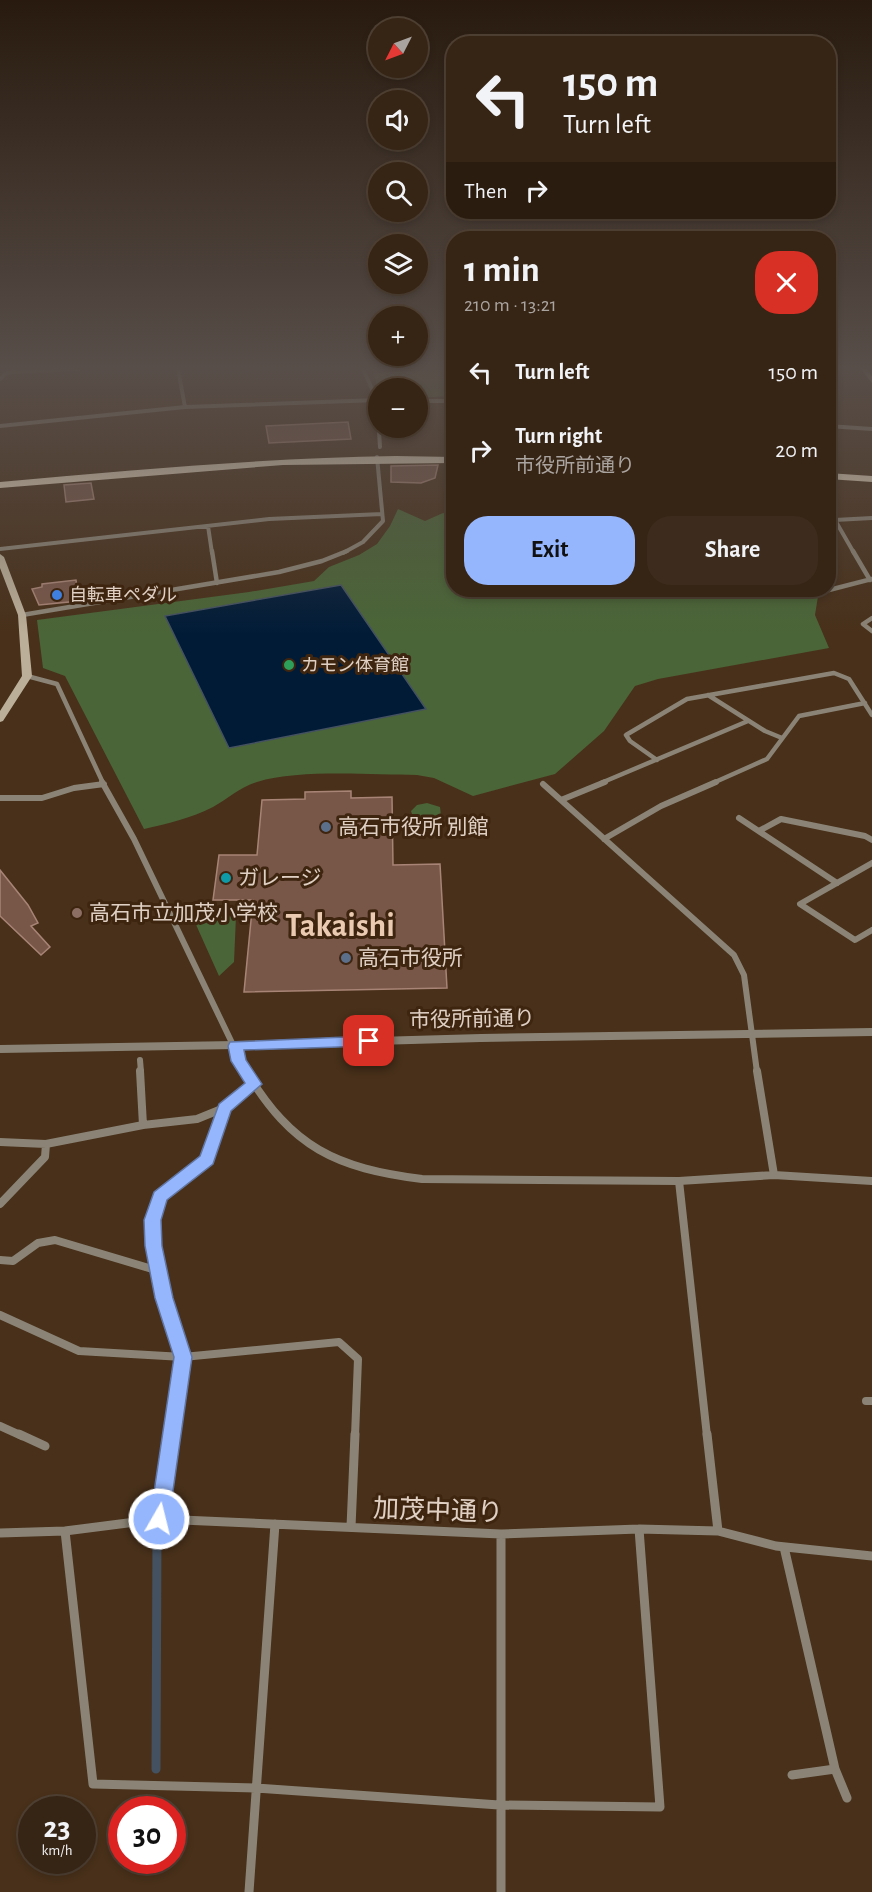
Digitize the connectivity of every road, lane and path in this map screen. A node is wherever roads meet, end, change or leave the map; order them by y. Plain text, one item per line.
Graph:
1 (301, 457) edge
2 (383, 457) edge
3 (167, 458) dead end
4 (0, 475) edge
5 (836, 477) edge
6 (872, 479) edge
7 (0, 485) edge
8 (836, 488) edge
9 (872, 490) edge
10 (382, 514) junction
11 (872, 518) edge
12 (836, 520) edge
13 (836, 522) edge
14 (208, 526) junction
15 (0, 549) edge
16 (0, 557) edge
17 (871, 580) edge
18 (217, 583) junction
19 (836, 588) edge
20 (22, 615) junction
21 (872, 618) edge
22 (872, 631) edge
23 (27, 676) junction
24 (708, 695) junction
25 (865, 703) junction
26 (872, 715) edge
27 (0, 719) edge
28 (748, 721) junction
29 (782, 738) junction
30 (657, 760) junction
31 (104, 784) junction
32 (543, 784) dead end
33 (0, 798) edge
34 (561, 800) junction
35 (739, 818) dead end
36 (759, 831) junction
37 (604, 839) junction
38 (872, 840) edge
39 (872, 863) edge
40 (837, 883) junction
41 (872, 930) edge
42 (872, 1032) edge
43 (751, 1034) junction
44 (235, 1046) junction
45 (0, 1049) edge
46 (140, 1060) dead end
47 (254, 1084) junction
48 (224, 1108) junction
49 (143, 1125) junction
50 (0, 1142) edge
51 (46, 1144) junction
52 (774, 1176) junction
53 (872, 1181) edge
54 (679, 1182) junction
55 (0, 1204) edge
56 (0, 1260) edge
57 (159, 1271) junction
58 (0, 1316) edge
59 (183, 1357) junction
60 (0, 1426) edge
61 (45, 1446) dead end
62 (159, 1519) junction
63 (274, 1524) junction
64 (351, 1527) junction
65 (639, 1529) junction
66 (65, 1531) junction
67 (718, 1531) junction
68 (0, 1533) edge
69 (501, 1534) junction
70 (784, 1547) junction
71 (872, 1556) edge
72 (835, 1769) junction
73 (792, 1775) dead end
74 (256, 1788) junction
75 (847, 1798) dead end
76 (499, 1805) junction
77 (249, 1892) edge
78 (501, 1892) edge

1 - 7 highway
2 - 10 street
3 - 4 highway
5 - 6 highway
8 - 9 highway
10 - 14 street
10 - 18 street
11 - 12 street
13 - 17 street
14 - 15 street
14 - 18 street
16 - 20 main road
17 - 19 street
18 - 20 street
20 - 23 main road
21 - 22 street
23 - 27 main road
23 - 31 street
24 - 25 street
24 - 28 street
24 - 30 street
25 - 26 street
25 - 29 street
28 - 29 street
28 - 30 street
29 - 37 street
30 - 34 street
31 - 33 street
31 - 44 street
32 - 34 street
34 - 37 street
35 - 36 street
36 - 38 street
36 - 40 street
37 - 43 street
39 - 40 street
40 - 41 street
42 - 43 street, 市役所前通り
43 - 44 street, 市役所前通り
43 - 52 street
44 - 45 street, 市役所前通り
44 - 47 street
46 - 49 street
47 - 48 street
47 - 54 street
48 - 49 street
48 - 57 street
49 - 51 street
50 - 51 street
51 - 55 street
52 - 53 street
52 - 54 street
54 - 67 street
56 - 57 street
57 - 59 street
58 - 59 street
59 - 62 street
59 - 64 street
60 - 61 street
62 - 63 street, 加茂中通り
62 - 66 street, 加茂中通り
63 - 64 street, 加茂中通り
63 - 74 street
64 - 69 street, 加茂中通り
65 - 67 street, 加茂中通り
65 - 69 street, 加茂中通り
65 - 76 street
66 - 68 street, 加茂中通り
66 - 74 street
67 - 70 street, 加茂中通り
69 - 76 street
70 - 71 street, 加茂中通り
70 - 72 street
72 - 73 street
72 - 75 street
74 - 76 street
74 - 77 street
76 - 78 street

